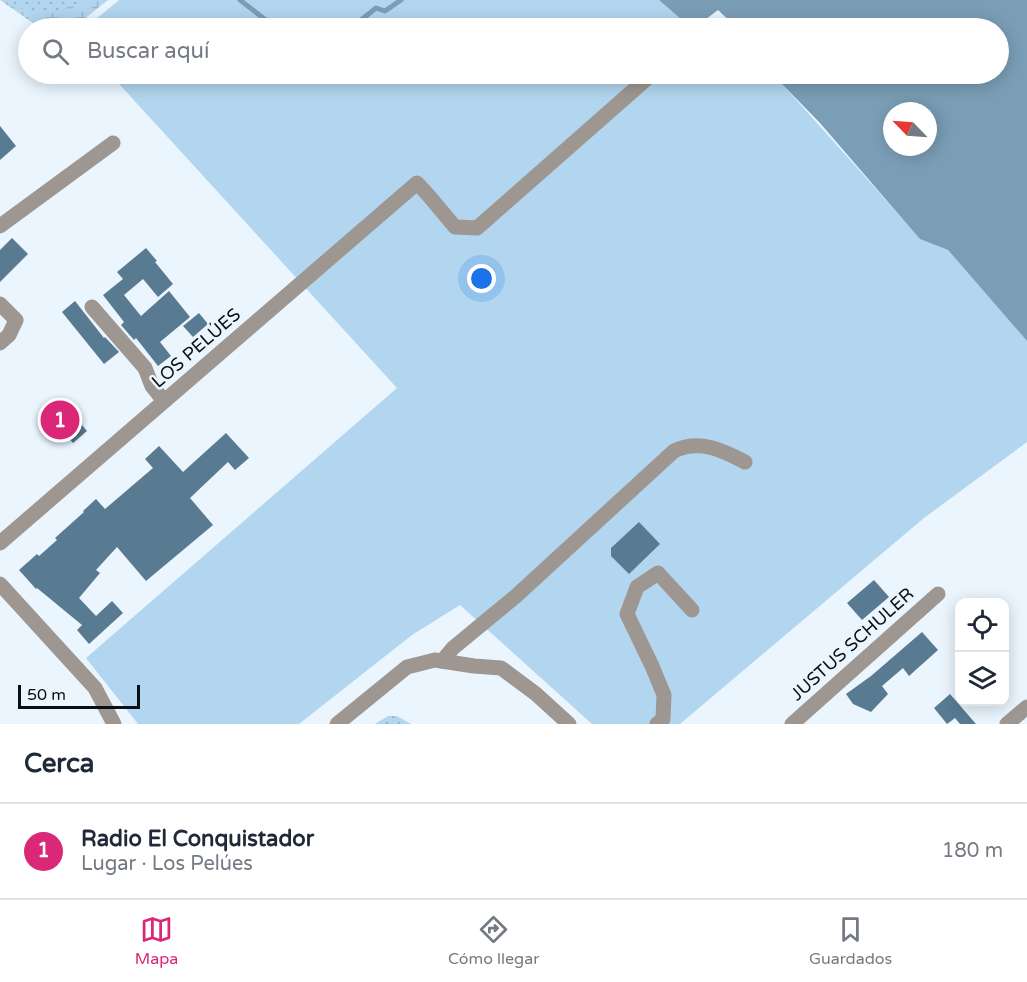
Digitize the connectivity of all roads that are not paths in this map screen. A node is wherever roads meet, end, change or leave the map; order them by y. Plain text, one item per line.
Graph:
1 (641, 84) edge
2 (113, 144) dead end
3 (0, 226) edge
4 (0, 304) edge
5 (92, 307) dead end
6 (0, 343) edge
7 (164, 401) junction
8 (745, 462) dead end
9 (0, 543) edge
10 (0, 584) edge
11 (938, 594) dead end
12 (692, 610) dead end
13 (442, 661) junction
14 (1027, 707) edge
15 (114, 724) edge
16 (337, 724) edge
17 (569, 724) edge
18 (657, 724) edge
19 (792, 724) edge
20 (1007, 724) edge

1 - 7 street, LOS PELÚES
2 - 3 street
4 - 6 street
5 - 7 street
7 - 9 street, LOS PELÚES
8 - 13 street
10 - 15 street
11 - 19 street, JUSTUS SCHULER
12 - 18 street
13 - 16 street
13 - 17 street
14 - 20 street

